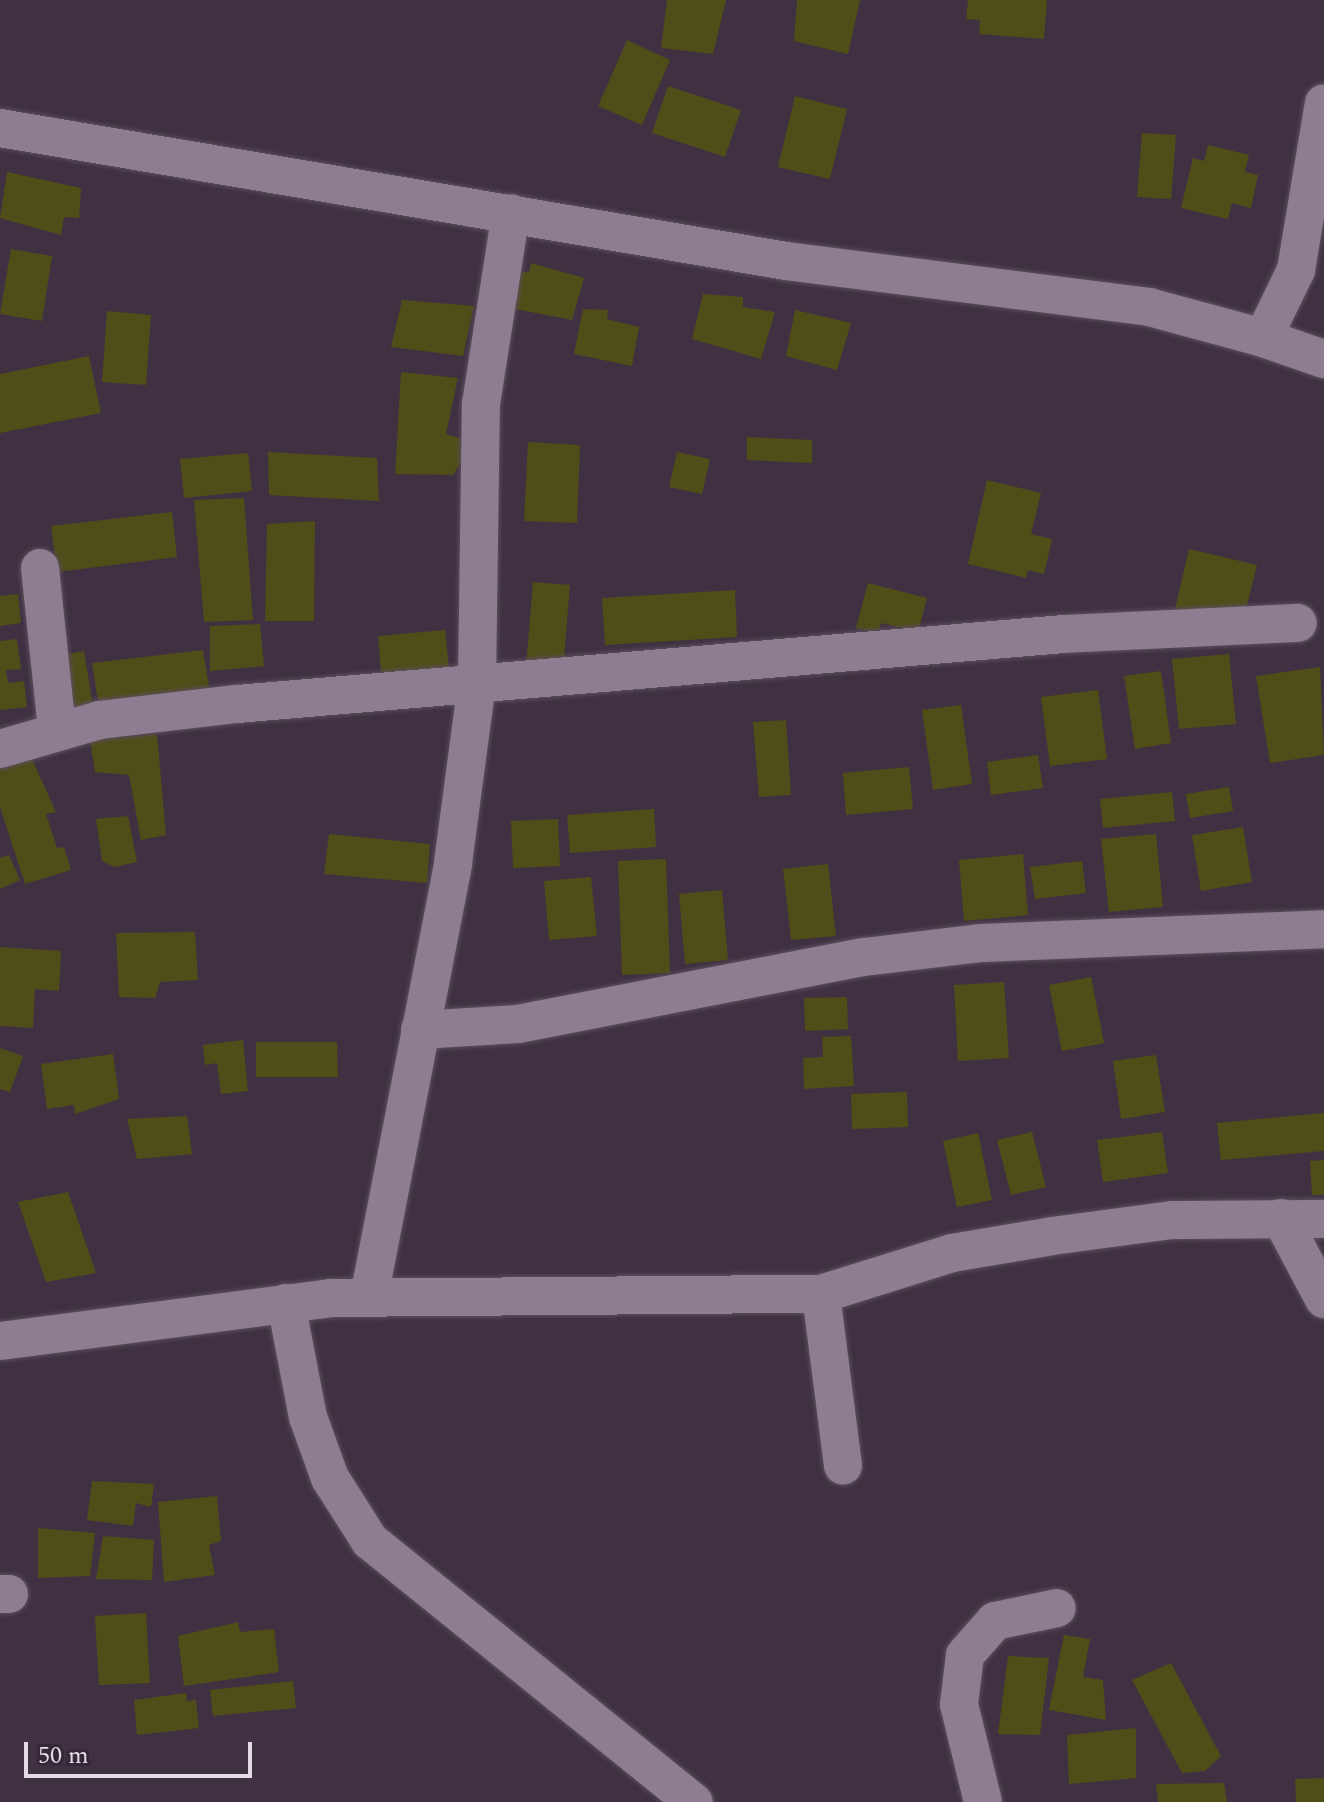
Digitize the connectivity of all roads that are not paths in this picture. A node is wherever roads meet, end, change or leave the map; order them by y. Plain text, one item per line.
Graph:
1 (1324, 103) edge
2 (0, 128) edge
3 (511, 213) junction
4 (1263, 338) junction
5 (1324, 359) edge
6 (40, 568) dead end
7 (1298, 623) dead end
8 (477, 683) junction
9 (57, 730) junction
10 (0, 749) edge
11 (1324, 929) edge
12 (420, 1030) junction
13 (1281, 1218) junction
14 (1324, 1219) edge
15 (821, 1294) junction
16 (369, 1297) junction
17 (1324, 1299) edge
18 (286, 1303) junction
19 (0, 1341) edge
20 (843, 1466) dead end
21 (1057, 1608) dead end
22 (694, 1802) edge
23 (983, 1802) edge

1 - 4 street
2 - 3 street
3 - 4 street
3 - 8 street
4 - 5 street
6 - 9 street
7 - 8 street
8 - 9 street
8 - 12 street
9 - 10 street
11 - 12 street
12 - 16 street
13 - 14 street
13 - 15 street
13 - 17 street
15 - 16 street
15 - 20 street
16 - 18 street
18 - 19 street
18 - 22 street
21 - 23 street

